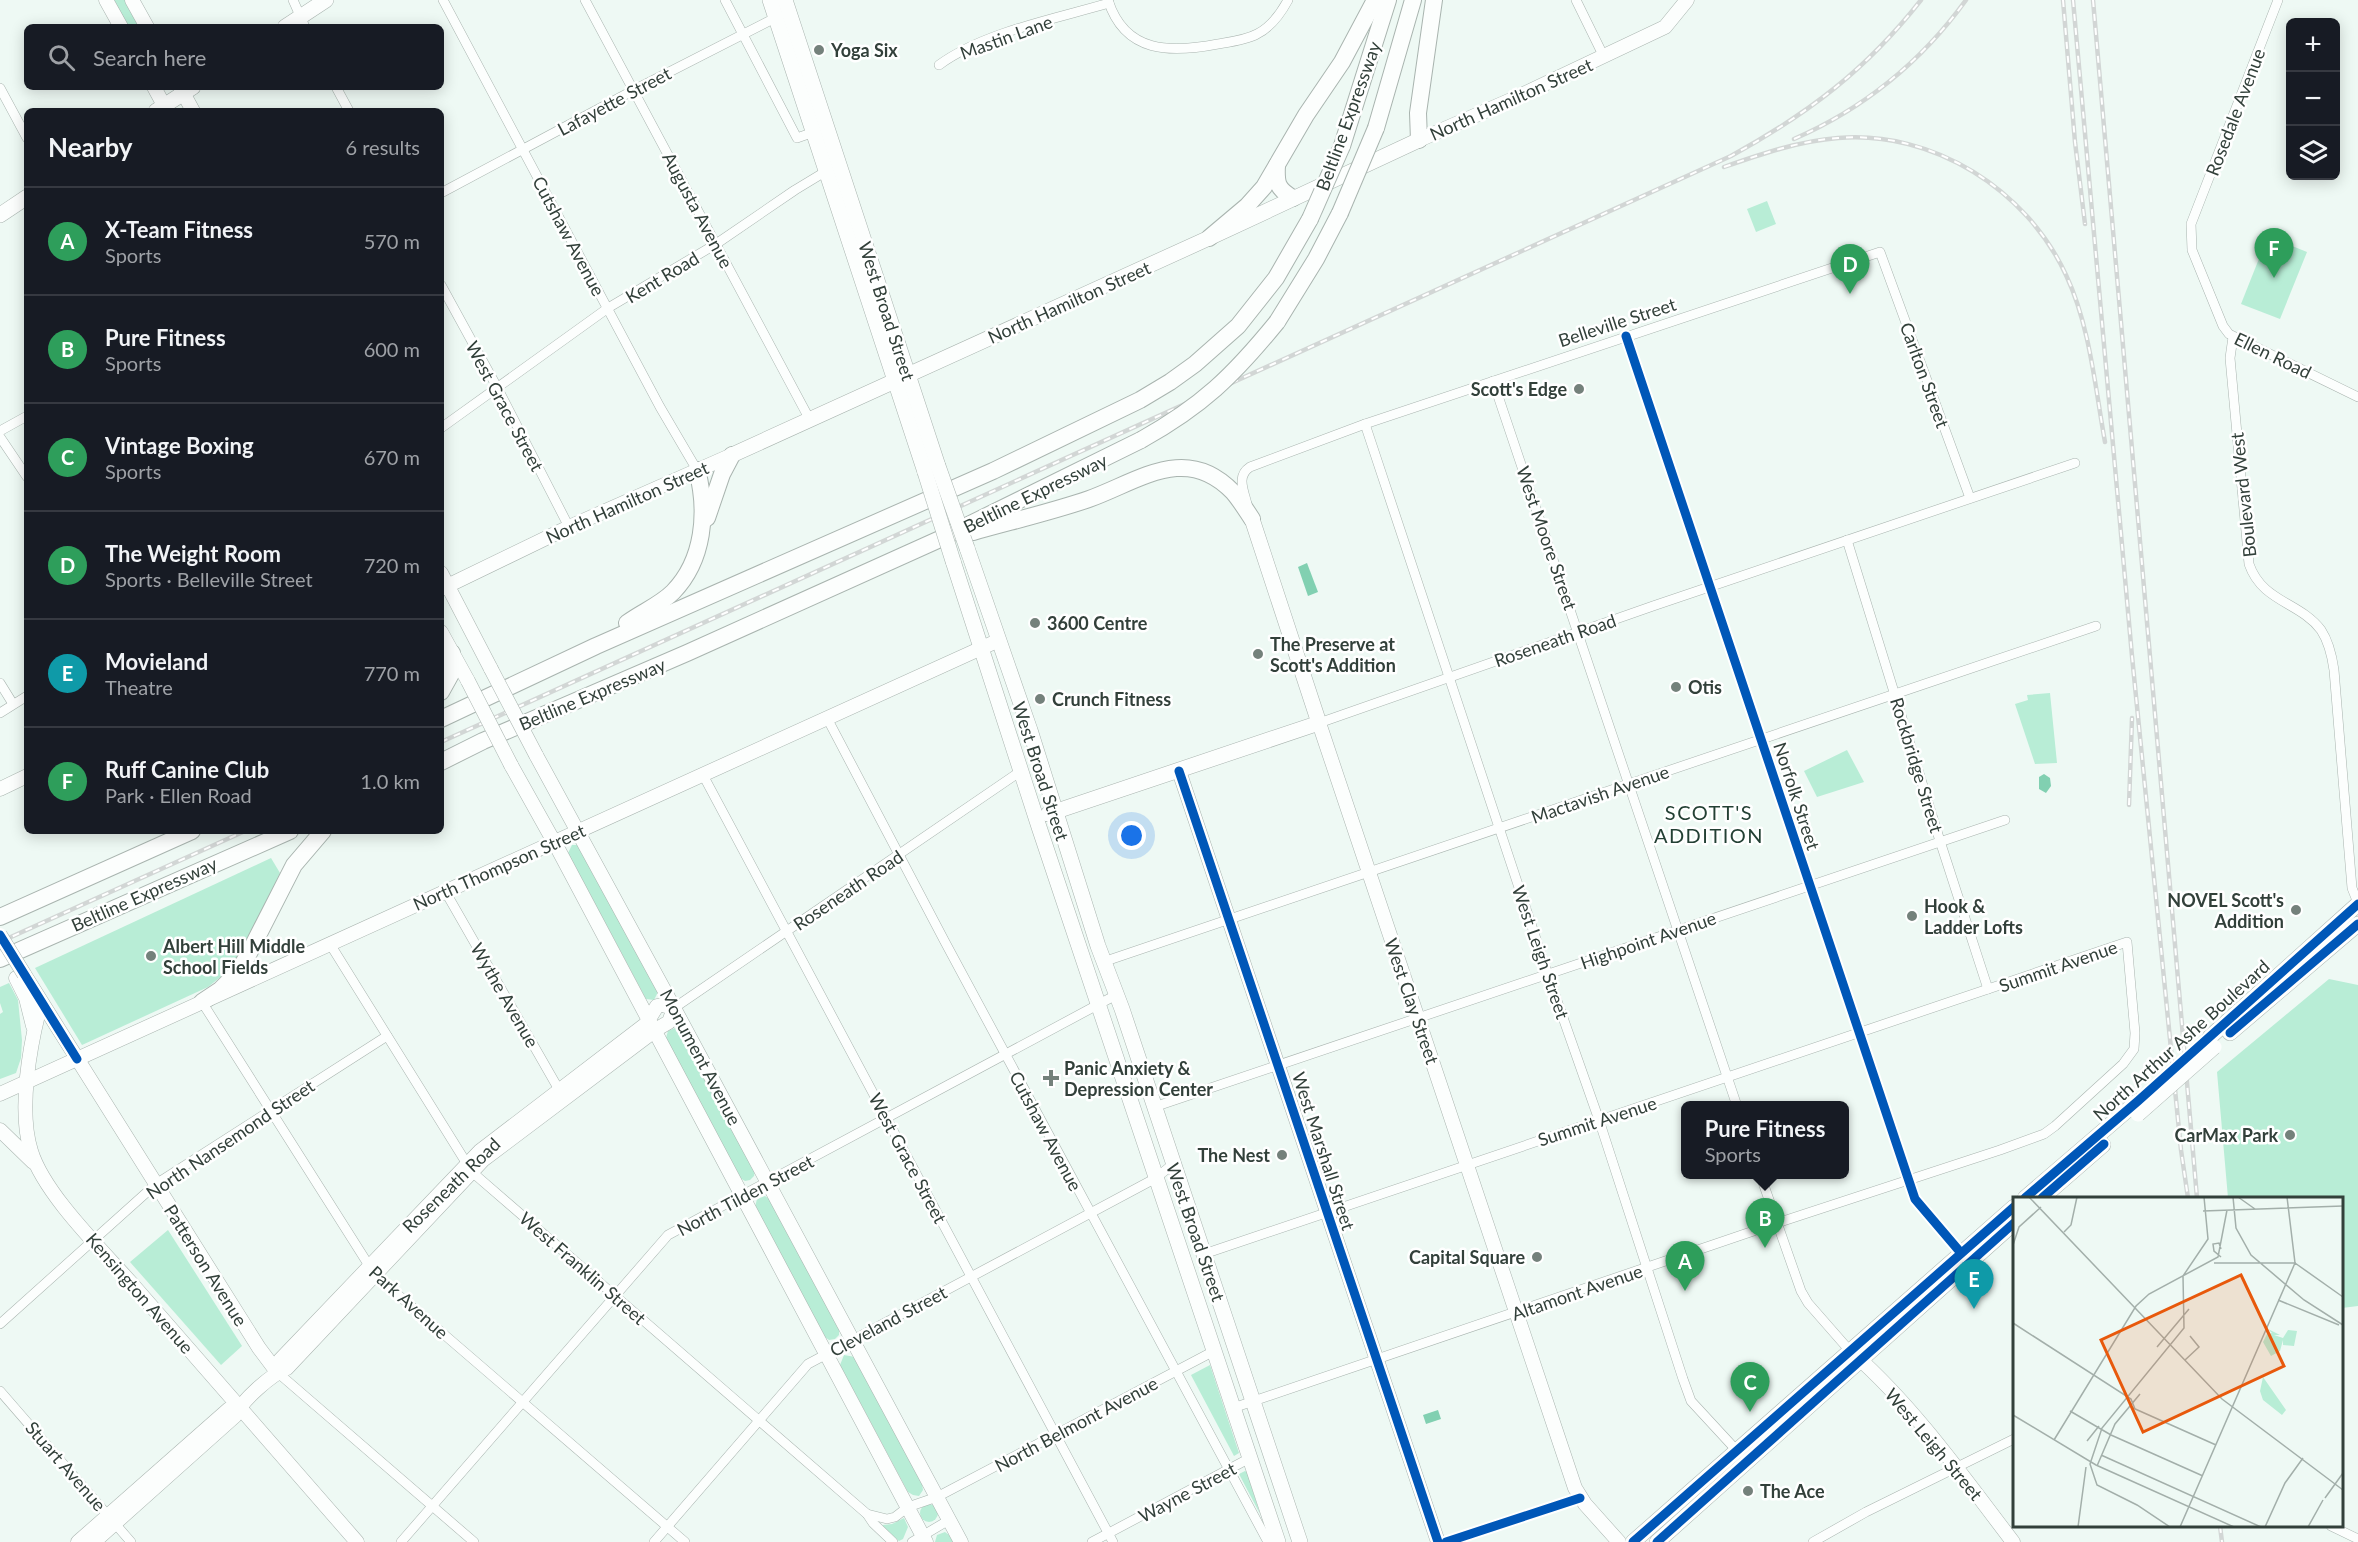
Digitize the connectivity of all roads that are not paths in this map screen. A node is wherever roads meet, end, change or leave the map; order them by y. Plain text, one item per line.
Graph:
1 (106, 0) edge
2 (132, 0) edge
3 (293, 0) edge
4 (327, 0) edge
5 (443, 0) edge
6 (585, 0) edge
7 (725, 0) edge
8 (770, 0) edge
9 (1288, 0) edge
10 (1375, 0) edge
11 (1388, 0) edge
12 (1413, 0) edge
13 (1434, 0) edge
14 (1576, 0) edge
15 (1687, 0) edge
16 (2278, 0) edge
17 (1109, 1) edge
18 (783, 9) edge
19 (303, 22) edge
20 (119, 24) edge
21 (145, 24) edge
22 (743, 34) junction
23 (1604, 57) junction
24 (939, 65) dead end
25 (0, 88) edge
26 (155, 90) edge
27 (185, 90) edge
28 (186, 90) edge
29 (338, 90) edge
30 (634, 90) junction
31 (162, 108) edge
32 (163, 108) edge
33 (192, 108) edge
34 (347, 108) edge
35 (24, 132) edge
36 (814, 132) junction
37 (1419, 140) junction
38 (523, 150) junction
39 (1277, 165) junction
40 (832, 168) junction
41 (444, 192) edge
42 (1293, 198) junction
43 (24, 199) edge
44 (0, 215) edge
45 (2191, 224) joint
46 (1209, 238) junction
47 (716, 244) junction
48 (1880, 252) joint
49 (444, 290) edge
50 (608, 308) junction
51 (1626, 336) junction
52 (2233, 337) junction
53 (902, 378) junction
54 (1493, 381) junction
55 (498, 389) junction
56 (2358, 397) edge
57 (24, 418) edge
58 (807, 421) junction
59 (1365, 424) junction
60 (444, 426) edge
61 (0, 431) edge
62 (0, 437) edge
63 (732, 455) junction
64 (1268, 460) joint
65 (2075, 463) dead end
66 (932, 469) junction
67 (697, 470) junction
68 (24, 473) edge
69 (1970, 498) junction
70 (1252, 519) junction
71 (568, 528) junction
72 (700, 538) junction
73 (940, 539) junction
74 (1847, 540) junction
75 (1709, 586) junction
76 (445, 588) edge
77 (2096, 626) dead end
78 (1578, 632) junction
79 (444, 638) edge
80 (997, 641) junction
81 (596, 646) junction
82 (980, 648) junction
83 (452, 653) junction
84 (1449, 677) junction
85 (0, 683) edge
86 (444, 687) edge
87 (1896, 693) junction
88 (24, 698) edge
89 (13, 704) junction
90 (0, 713) edge
91 (444, 718) edge
92 (827, 718) junction
93 (1319, 723) junction
94 (1760, 739) junction
95 (444, 760) edge
96 (1021, 771) junction
97 (1179, 771) junction
98 (703, 775) junction
99 (24, 777) edge
100 (1630, 783) junction
101 (0, 789) edge
102 (1055, 812) junction
103 (1036, 818) junction
104 (2005, 820) dead end
105 (1499, 829) junction
106 (578, 832) junction
107 (186, 834) edge
108 (283, 834) edge
109 (320, 834) edge
110 (1940, 842) junction
111 (555, 843) junction
112 (898, 855) junction
113 (1368, 872) junction
114 (1809, 886) junction
115 (445, 891) junction
116 (2358, 904) edge
117 (0, 917) edge
118 (1229, 920) junction
119 (2358, 924) edge
120 (1679, 929) junction
121 (787, 932) junction
122 (0, 936) edge
123 (2127, 942) joint
124 (330, 944) junction
125 (0, 953) edge
126 (0, 959) edge
127 (1103, 962) junction
128 (1548, 975) junction
129 (20, 976) junction
130 (1988, 989) junction
131 (1116, 995) junction
132 (202, 1002) junction
133 (40, 1003) junction
134 (1098, 1005) junction
135 (674, 1008) junction
136 (1418, 1019) junction
137 (651, 1026) junction
138 (34, 1032) junction
139 (1859, 1033) junction
140 (387, 1036) junction
141 (2212, 1042) junction
142 (1005, 1054) junction
143 (77, 1059) junction
144 (1278, 1066) junction
145 (1727, 1077) junction
146 (28, 1082) junction
147 (0, 1095) edge
148 (562, 1095) junction
149 (1735, 1101) edge
150 (1154, 1107) junction
151 (2138, 1108) junction
152 (270, 1111) junction
153 (887, 1118) junction
154 (1599, 1120) junction
155 (0, 1130) edge
156 (35, 1164) junction
157 (1173, 1164) junction
158 (1467, 1165) junction
159 (470, 1168) junction
160 (1156, 1178) junction
161 (1762, 1179) edge
162 (1909, 1181) junction
163 (769, 1183) junction
164 (156, 1184) junction
165 (742, 1196) junction
166 (2026, 1197) edge
167 (2043, 1197) edge
168 (2013, 1208) edge
169 (1327, 1212) junction
170 (1090, 1213) junction
171 (1777, 1223) junction
172 (2013, 1224) edge
173 (94, 1240) junction
174 (1204, 1254) junction
175 (1965, 1258) junction
176 (1647, 1268) junction
177 (372, 1271) junction
178 (972, 1277) junction
179 (615, 1296) junction
180 (1516, 1313) junction
181 (0, 1324) edge
182 (853, 1340) junction
183 (1214, 1351) junction
184 (826, 1354) junction
185 (1856, 1355) junction
186 (1377, 1360) junction
187 (277, 1372) junction
188 (1175, 1372) junction
189 (0, 1391) edge
190 (1253, 1401) junction
191 (522, 1402) junction
192 (239, 1407) junction
193 (1233, 1408) junction
194 (759, 1420) junction
195 (1056, 1435) junction
196 (2013, 1439) edge
197 (1742, 1456) junction
198 (1250, 1458) junction
199 (1956, 1467) junction
200 (1228, 1470) junction
201 (937, 1497) junction
202 (1580, 1497) junction
203 (432, 1506) junction
204 (908, 1507) junction
205 (867, 1514) junction
206 (112, 1520) junction
207 (949, 1520) junction
208 (668, 1527) junction
209 (2333, 1527) edge
210 (1111, 1538) edge
211 (2358, 1539) edge
212 (920, 1540) edge
213 (78, 1542) edge
214 (94, 1542) edge
215 (131, 1542) edge
216 (357, 1542) edge
217 (401, 1542) edge
218 (474, 1542) edge
219 (654, 1542) edge
220 (685, 1542) edge
221 (893, 1542) edge
222 (961, 1542) edge
223 (1092, 1542) edge
224 (1268, 1542) edge
225 (1278, 1542) edge
226 (1300, 1542) edge
227 (1438, 1542) edge
228 (1446, 1542) edge
229 (1619, 1542) edge
230 (1633, 1542) edge
231 (1657, 1542) edge
232 (1813, 1542) edge
233 (2013, 1542) edge

1 - 20 street
2 - 21 street
3 - 19 street
4 - 19 main road
5 - 38 street, Cutshaw Avenue
6 - 30 street, Augusta Avenue
7 - 22 street
8 - 18 main road, West Broad Street
9 - 17 street, Mastin Lane
10 - 39 highway
11 - 81 highway, Beltline Expressway, bridge
12 - 73 highway, Beltline Expressway, bridge
13 - 37 highway
14 - 23 street
15 - 23 street, North Hamilton Street
16 - 45 street, Rosedale Avenue
17 - 24 street, Mastin Lane
18 - 22 street, Lafayette Street
18 - 36 main road, West Broad Street
18 - 40 main road, West Broad Street
22 - 30 street, Lafayette Street
22 - 36 street
23 - 37 street, North Hamilton Street
25 - 35 street
26 - 31 street
27 - 32 main road
28 - 33 street
29 - 34 street
30 - 38 street, Lafayette Street
30 - 47 street, Augusta Avenue
36 - 40 main road, West Broad Street
37 - 42 main road, North Hamilton Street
38 - 41 street, Lafayette Street
38 - 50 street, Cutshaw Avenue
39 - 42 highway
39 - 46 highway
40 - 47 street, Kent Road
40 - 53 main road, West Broad Street
42 - 46 main road, North Hamilton Street
43 - 44 main road
45 - 52 street, Ellen Road
46 - 53 main road, North Hamilton Street
47 - 50 street, Kent Road
47 - 58 street, Augusta Avenue
48 - 51 street, Belleville Street
48 - 69 street, Carlton Street
49 - 55 street, West Grace Street
50 - 55 street, Kent Road
50 - 67 street, Cutshaw Avenue
51 - 54 street, Belleville Street
51 - 75 street, Norfolk Street
52 - 56 street, Ellen Road
52 - 116 street, Boulevard West
53 - 58 main road, North Hamilton Street
53 - 66 main road, West Broad Street
54 - 59 street, Belleville Street
54 - 78 street, West Moore Street
55 - 60 street, Kent Road
55 - 71 street, West Grace Street
57 - 61 street
58 - 63 main road, North Hamilton Street
59 - 64 street, Belleville Street
59 - 84 street, West Leigh Street
62 - 68 street
63 - 67 street, North Hamilton Street
63 - 72 highway
64 - 70 street, West Clay Street
65 - 69 street, Roseneath Road
66 - 80 main road, West Broad Street, bridge
66 - 82 main road, West Broad Street, bridge
67 - 71 street, North Hamilton Street
67 - 72 highway
69 - 74 street, Roseneath Road
70 - 73 highway
70 - 93 main road, West Clay Street
71 - 76 street, North Hamilton Street
72 - 81 highway
73 - 95 highway, Beltline Expressway
74 - 75 street, Roseneath Road
74 - 87 street, Rockbridge Street
75 - 78 street, Roseneath Road
75 - 94 street, Norfolk Street
76 - 106 street, Monument Avenue, bridge
77 - 87 street, Mactavish Avenue
78 - 84 street, Roseneath Road
78 - 100 street, West Moore Street
79 - 83 street, Monument Avenue
80 - 82 street, North Thompson Street
80 - 102 main road, West Broad Street
81 - 91 highway, Beltline Expressway
82 - 92 street, North Thompson Street
82 - 96 main road, West Broad Street
83 - 86 highway
83 - 111 street, Monument Avenue, bridge
84 - 93 street, Roseneath Road
84 - 105 street, West Leigh Street
85 - 89 street
87 - 94 street, Mactavish Avenue
87 - 110 street, Rockbridge Street
88 - 89 street
89 - 90 street
92 - 98 street, North Thompson Street
92 - 112 street, Cutshaw Avenue
93 - 97 main road, Roseneath Road
93 - 113 street, West Clay Street
94 - 100 street, Mactavish Avenue
94 - 114 street, Norfolk Street
96 - 103 main road, West Broad Street
96 - 112 street, Roseneath Road
97 - 102 main road, Roseneath Road
97 - 118 street, West Marshall Street
98 - 106 street, North Thompson Street
98 - 121 street, West Grace Street
99 - 101 street
100 - 105 street, Mactavish Avenue
100 - 120 street, West Moore Street
102 - 103 main road, Roseneath Road
102 - 127 main road, West Broad Street
103 - 134 main road, West Broad Street
104 - 110 street, Highpoint Avenue
105 - 113 street, Mactavish Avenue
105 - 128 street, West Leigh Street
106 - 111 street, North Thompson Street
106 - 135 street, Monument Avenue
107 - 117 highway, Beltline Expressway
108 - 126 highway, Beltline Expressway
109 - 132 highway
110 - 114 street, Highpoint Avenue
110 - 130 street, Rockbridge Street
111 - 115 street, North Thompson Street
111 - 137 street, Monument Avenue
112 - 121 street, Roseneath Road
112 - 142 street, Cutshaw Avenue
113 - 118 street, Mactavish Avenue
113 - 136 street, West Clay Street
114 - 120 street, Highpoint Avenue
114 - 139 street, Norfolk Street
115 - 124 street, North Thompson Street
115 - 148 street, Wythe Avenue
116 - 141 main road, North Arthur Ashe Boulevard
118 - 127 street, Mactavish Avenue
118 - 144 street, West Marshall Street
119 - 141 main road, North Arthur Ashe Boulevard
120 - 128 street, Highpoint Avenue
120 - 145 street, West Moore Street
121 - 135 street, Roseneath Road
121 - 153 street, West Grace Street
122 - 129 street, Patterson Avenue, bridge
123 - 130 street, Summit Avenue
123 - 162 street, Altamont Avenue
124 - 132 street, North Thompson Street
124 - 140 street, West Franklin Street
125 - 129 street
127 - 131 main road, West Broad Street
128 - 136 street, Highpoint Avenue
128 - 154 street, West Leigh Street
129 - 133 street, Patterson Avenue
129 - 138 street
130 - 139 street, Summit Avenue
131 - 134 street, North Tilden Street
131 - 150 main road, West Broad Street
132 - 143 street, North Thompson Street
132 - 152 street, Park Avenue
133 - 138 street, Kensington Avenue
133 - 143 street, Patterson Avenue
134 - 142 street, North Tilden Street
134 - 160 main road, West Broad Street
135 - 137 street, Roseneath Road
135 - 163 street, Monument Avenue
136 - 144 street, Highpoint Avenue
136 - 158 street, West Clay Street
137 - 148 street, Roseneath Road
137 - 165 street, Monument Avenue
138 - 146 street, Kensington Avenue
139 - 145 street, Summit Avenue
139 - 162 street, Norfolk Street
140 - 152 street, North Nansemond Street
140 - 159 street, West Franklin Street
141 - 151 main road, North Arthur Ashe Boulevard
142 - 153 street, North Tilden Street
142 - 170 street, Cutshaw Avenue
143 - 146 street, North Thompson Street
143 - 164 street, Patterson Avenue
144 - 150 street, Highpoint Avenue
144 - 169 street, West Marshall Street
145 - 149 street, West Moore Street
145 - 154 street, Summit Avenue
146 - 147 street, North Thompson Street
146 - 156 street, Kensington Avenue
148 - 159 street, Roseneath Road
150 - 157 main road, West Broad Street
151 - 166 main road, North Arthur Ashe Boulevard
151 - 167 main road, North Arthur Ashe Boulevard
152 - 164 street, North Nansemond Street
152 - 177 street, Park Avenue
153 - 163 street, North Tilden Street
153 - 178 street, West Grace Street
154 - 158 street, Summit Avenue
154 - 176 street, West Leigh Street
155 - 156 street
156 - 173 street, Kensington Avenue
157 - 160 street, Cleveland Street
157 - 174 main road, West Broad Street
158 - 169 street, Summit Avenue
158 - 180 street, West Clay Street
159 - 177 street, Roseneath Road
159 - 179 street, West Franklin Street
160 - 170 street, Cleveland Street
160 - 183 main road, West Broad Street
161 - 171 street
162 - 171 street, Altamont Avenue
162 - 175 street, Norfolk Street
163 - 165 street, North Tilden Street
163 - 182 street, Monument Avenue
164 - 173 street, North Nansemond Street
164 - 187 street, Patterson Avenue
165 - 179 street, North Tilden Street
165 - 184 street, Monument Avenue
168 - 175 main road
169 - 174 street, Summit Avenue
169 - 186 street, West Marshall Street
170 - 178 street, Cleveland Street
170 - 188 street, Cutshaw Avenue
171 - 176 street, Altamont Avenue
171 - 185 street
172 - 175 main road
173 - 181 street, North Nansemond Street
173 - 192 street, Kensington Avenue
174 - 190 main road, West Broad Street
175 - 185 main road
176 - 180 street, Altamont Avenue
176 - 197 street, West Leigh Street
177 - 187 street, Roseneath Road
177 - 191 street, Park Avenue
178 - 182 street, Cleveland Street
178 - 195 street, West Grace Street
179 - 191 street, North Tilden Street
179 - 194 street, West Franklin Street
180 - 186 street, Altamont Avenue
180 - 202 street, West Clay Street
182 - 184 street, Cleveland Street
182 - 201 street, Monument Avenue
183 - 188 street, North Belmont Avenue
183 - 193 main road, West Broad Street
184 - 194 street, Cleveland Street
184 - 204 street, Monument Avenue
185 - 197 main road
185 - 199 street, West Leigh Street
186 - 190 street, Altamont Avenue
186 - 227 street, West Marshall Street
187 - 192 street, Roseneath Road
187 - 203 street, Patterson Avenue
188 - 195 street, North Belmont Avenue
188 - 200 street, Cutshaw Avenue
189 - 206 street, Stuart Avenue
190 - 193 street, Altamont Avenue
190 - 226 main road, West Broad Street
191 - 203 street, North Tilden Street
191 - 208 street, Park Avenue
192 - 206 street, Roseneath Road
192 - 216 street, Kensington Avenue
193 - 198 main road, West Broad Street
194 - 205 street, West Franklin Street
194 - 208 street, Cleveland Street
195 - 201 street, North Belmont Avenue
195 - 210 street, West Grace Street
196 - 199 street
197 - 230 main road
197 - 231 main road
198 - 200 street, Wayne Street
198 - 225 main road, West Broad Street
199 - 232 street
199 - 233 street, West Leigh Street
200 - 210 street, Wayne Street
200 - 224 street, Cutshaw Avenue
201 - 204 street, North Belmont Avenue
201 - 207 street, Monument Avenue
202 - 228 street
202 - 229 street, West Clay Street
203 - 217 street, North Tilden Street
203 - 218 street, Patterson Avenue
204 - 205 street, North Belmont Avenue
204 - 212 street, Monument Avenue
205 - 221 street, West Franklin Street
206 - 213 street, Roseneath Road
206 - 214 street, Roseneath Road
206 - 215 street, Stuart Avenue
207 - 212 street
207 - 222 street, Monument Avenue
208 - 219 street, Cleveland Street
208 - 220 street, Park Avenue
209 - 211 street
210 - 223 street, Wayne Street

